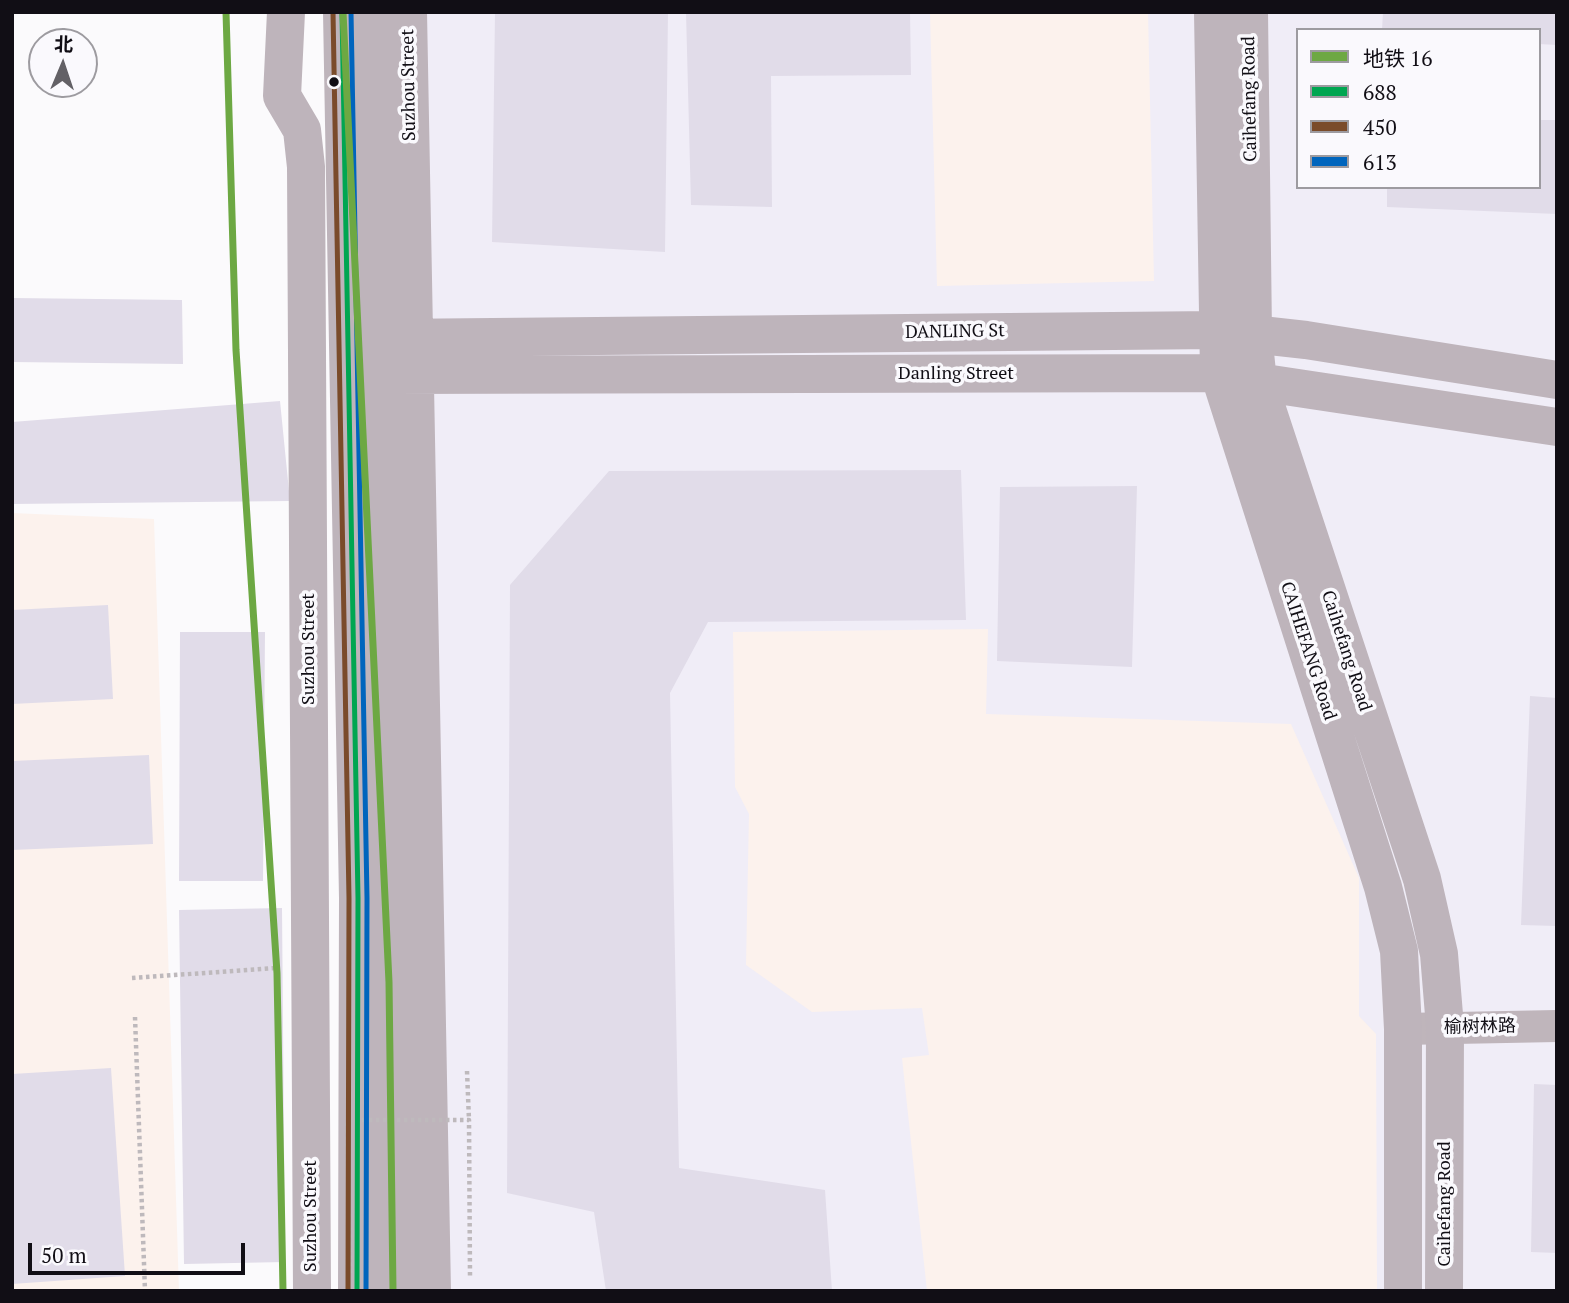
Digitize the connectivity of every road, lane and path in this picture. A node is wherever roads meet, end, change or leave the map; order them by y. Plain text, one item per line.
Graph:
1 (286, 12) edge
2 (342, 12) edge
3 (377, 12) edge
4 (408, 12) edge
5 (1213, 12) edge
6 (1249, 12) edge
7 (1216, 330) junction
8 (1253, 334) junction
9 (382, 357) junction
10 (1219, 373) junction
11 (1557, 380) edge
12 (1258, 382) junction
13 (1557, 428) edge
14 (310, 966) junction
15 (132, 978) dead end
16 (135, 1017) dead end
17 (1557, 1026) edge
18 (1445, 1027) junction
19 (1403, 1029) junction
20 (467, 1071) dead end
21 (469, 1120) junction
22 (470, 1276) dead end
23 (354, 1282) edge
24 (145, 1291) edge
25 (312, 1291) edge
26 (395, 1291) edge
27 (432, 1291) edge
28 (1403, 1291) edge
29 (1444, 1291) edge

1 - 14 street, Suzhou Street
2 - 9 street, Suzhou Street
3 - 9 street, Suzhou Street
4 - 9 street, Suzhou Street
5 - 7 street, CAIHEFANG Road
6 - 8 street, Caihefang Road
7 - 8 street, DANLING St
7 - 9 street, DANLING St
7 - 10 street, CAIHEFANG Road
8 - 11 street, DANLING St
8 - 12 street, Caihefang Road
9 - 10 street, Danling Street
9 - 23 street, Suzhou Street
9 - 26 street, Suzhou Street
9 - 27 street, Suzhou Street
10 - 12 street, Danling Street
10 - 19 street, CAIHEFANG Road
12 - 13 street, Danling Street
12 - 18 street, Caihefang Road
14 - 15 path
14 - 25 street, Suzhou Street
16 - 24 path
17 - 18 street, 榆树林路
18 - 19 street, 榆树林路
18 - 29 street, Caihefang Road
19 - 28 street, CAIHEFANG Road
20 - 21 path
21 - 22 path, bridge
21 - 23 path, bridge

